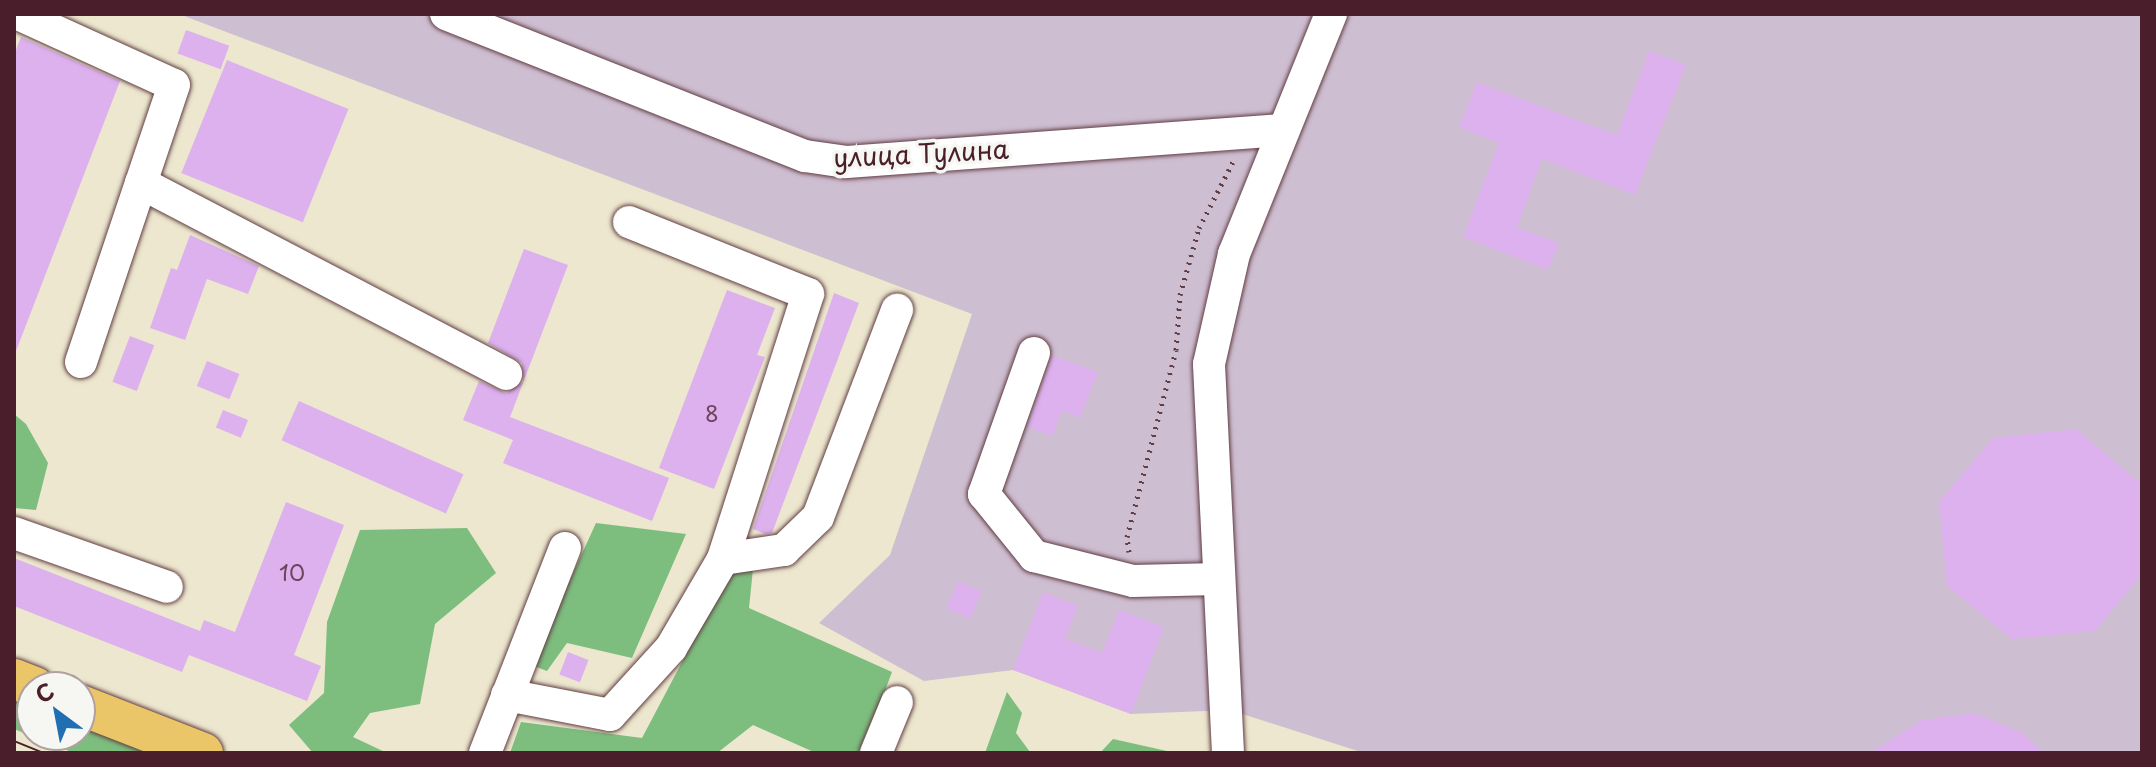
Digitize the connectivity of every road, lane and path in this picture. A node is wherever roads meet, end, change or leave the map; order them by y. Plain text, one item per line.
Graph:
1 (18, 14) edge
2 (446, 14) edge
3 (1331, 14) edge
4 (1280, 130) junction
5 (141, 183) junction
6 (629, 222) dead end
7 (897, 310) dead end
8 (1034, 353) dead end
9 (81, 362) dead end
10 (506, 374) dead end
11 (14, 533) edge
12 (565, 548) dead end
13 (723, 559) junction
14 (1218, 579) junction
15 (167, 587) dead end
16 (507, 695) junction
17 (897, 702) dead end
18 (96, 711) edge
19 (203, 753) edge
20 (485, 753) edge
21 (876, 753) edge
22 (1228, 753) edge

1 - 5 street
2 - 4 street, улица Тулина
3 - 4 street
4 - 14 street
5 - 9 street
5 - 10 street
6 - 13 street
7 - 13 street
8 - 14 street
11 - 15 street
12 - 16 street
13 - 16 street
14 - 22 street
16 - 20 street
17 - 21 street
18 - 19 main road

